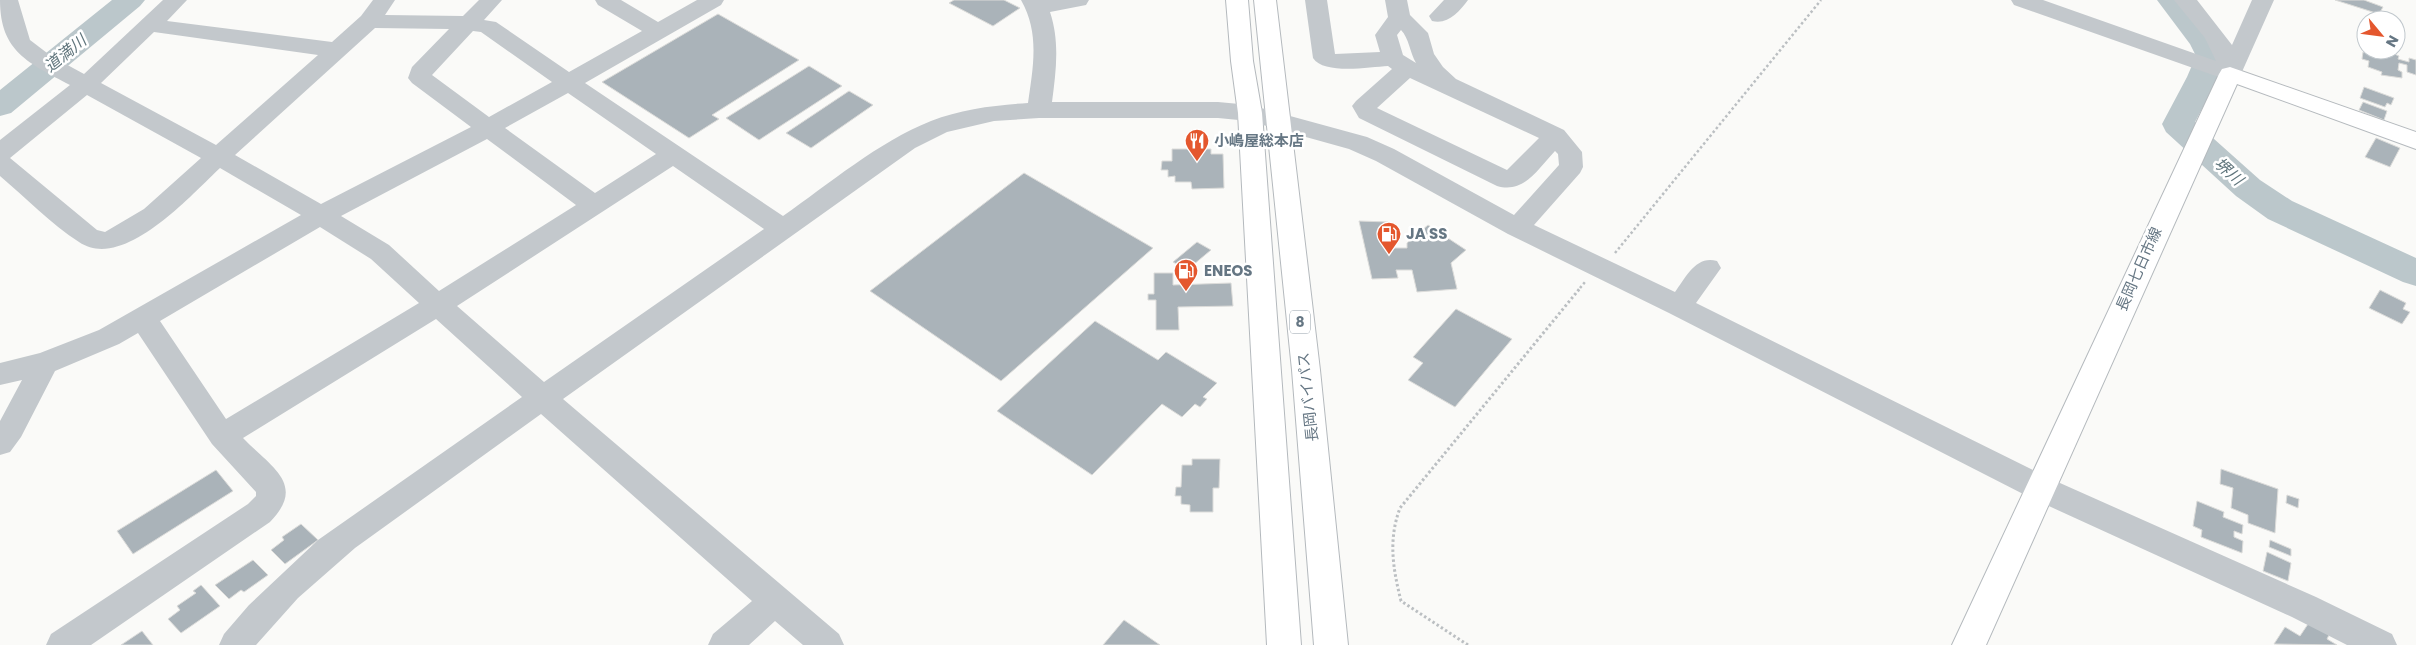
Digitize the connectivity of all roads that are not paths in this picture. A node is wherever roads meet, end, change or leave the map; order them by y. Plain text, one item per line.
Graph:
1 (7, 0) edge
2 (176, 0) edge
3 (384, 0) edge
4 (491, 0) edge
5 (606, 0) edge
6 (713, 0) edge
7 (1078, 0) edge
8 (1237, 0) edge
9 (1265, 0) edge
10 (1316, 0) edge
11 (1458, 0) edge
12 (2022, 0) edge
13 (2185, 0) edge
14 (2263, 0) edge
15 (1035, 4) edge
16 (1397, 8) edge
17 (1440, 16) dead end
18 (369, 21) junction
19 (467, 23) junction
20 (150, 25) junction
21 (658, 32) junction
22 (336, 50) junction
23 (1400, 64) junction
24 (2230, 74) junction
25 (81, 81) junction
26 (568, 82) junction
27 (1451, 86) junction
28 (1039, 110) junction
29 (1250, 113) junction
30 (1277, 120) junction
31 (488, 128) junction
32 (1555, 136) junction
33 (2416, 141) edge
34 (0, 153) edge
35 (674, 154) junction
36 (218, 157) junction
37 (0, 163) edge
38 (594, 205) junction
39 (320, 216) junction
40 (1517, 228) junction
41 (783, 229) junction
42 (1708, 268) dead end
43 (439, 304) junction
44 (1679, 306) junction
45 (143, 318) junction
46 (45, 363) junction
47 (0, 374) edge
48 (543, 397) junction
49 (222, 436) junction
50 (0, 443) edge
51 (2040, 488) junction
52 (775, 601) junction
53 (63, 645) edge
54 (236, 645) edge
55 (725, 645) edge
56 (828, 645) edge
57 (1284, 645) edge
58 (1331, 645) edge
59 (1969, 645) edge
60 (2380, 645) edge

1 - 25 street
2 - 20 street
3 - 18 street
4 - 19 street
5 - 21 street
6 - 21 street
7 - 15 street
8 - 29 main road
9 - 30 main road, 長岡バイパス / 8
10 - 23 street
11 - 17 street
12 - 24 street
13 - 24 street
14 - 24 street
15 - 28 street
16 - 23 street
16 - 27 street
18 - 19 street
18 - 22 street
19 - 26 street
19 - 31 street
20 - 22 street
20 - 25 street
21 - 26 street
22 - 36 street
23 - 27 street
23 - 32 street
24 - 33 main road
24 - 51 main road, 長岡七日市線
25 - 34 street
25 - 36 street
26 - 31 street
26 - 35 street
27 - 32 street
28 - 29 street
28 - 41 street
29 - 30 street
29 - 57 main road
30 - 40 street
30 - 58 main road, 長岡バイパス / 8
31 - 38 street
31 - 39 street
32 - 40 street
35 - 38 street
35 - 41 street
36 - 37 street
36 - 39 street
38 - 43 street
39 - 43 street
39 - 45 street
40 - 44 street
41 - 48 street
42 - 44 street
43 - 48 street
43 - 49 street
44 - 51 street
45 - 46 street
45 - 49 street
46 - 47 street
46 - 50 street
48 - 52 street
48 - 54 street
49 - 53 street
51 - 59 main road, 長岡七日市線
51 - 60 street
52 - 55 street
52 - 56 street

